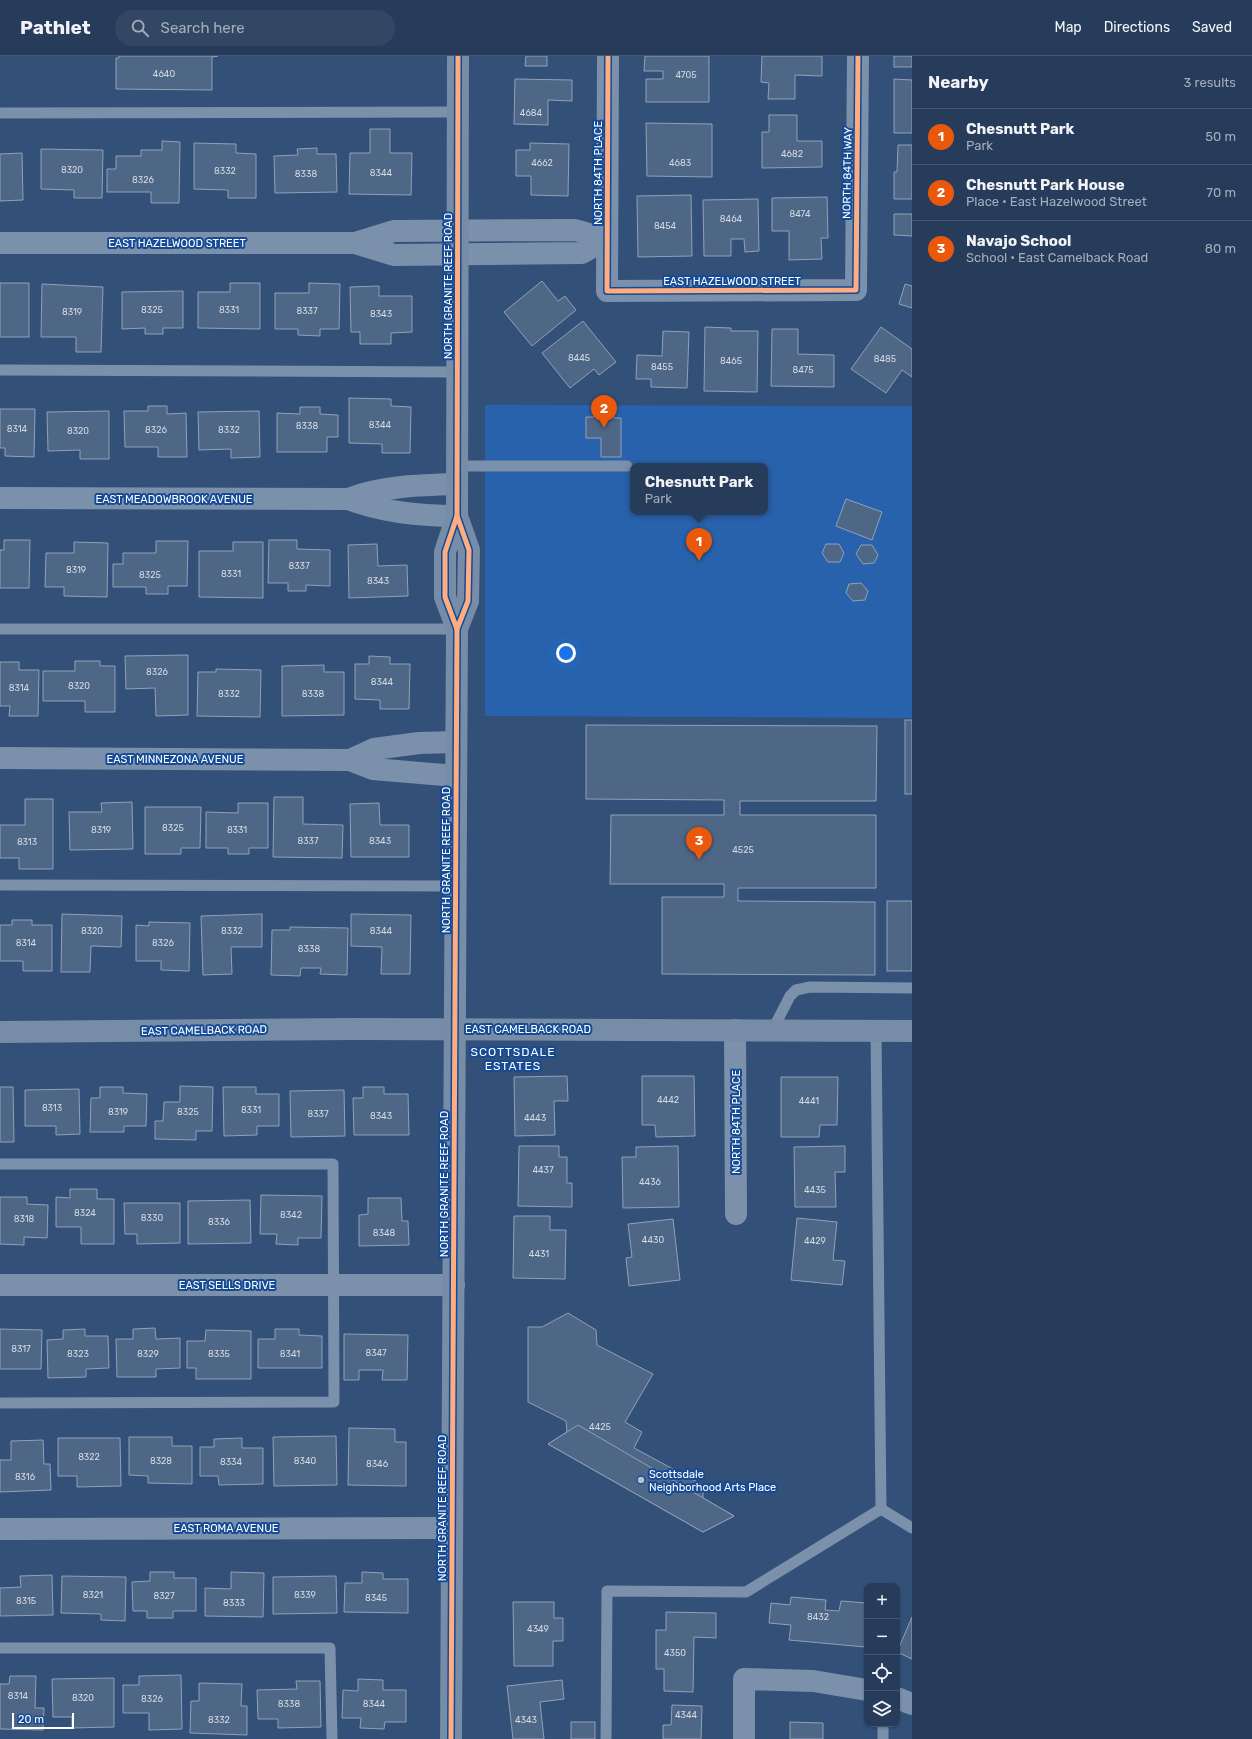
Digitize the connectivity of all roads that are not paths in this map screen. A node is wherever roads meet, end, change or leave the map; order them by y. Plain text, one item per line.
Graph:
1 (458, 56) edge
2 (608, 56) edge
3 (858, 56) edge
4 (458, 112) junction
5 (0, 113) edge
6 (458, 231) junction
7 (536, 231) junction
8 (607, 239) junction
9 (0, 243) edge
10 (355, 243) junction
11 (536, 253) junction
12 (458, 254) junction
13 (856, 290) joint
14 (607, 291) joint
15 (0, 370) edge
16 (458, 372) junction
17 (626, 466) dead end
18 (457, 475) junction
19 (0, 498) edge
20 (348, 499) junction
21 (457, 516) junction
22 (0, 629) edge
23 (457, 629) junction
24 (456, 742) junction
25 (0, 758) edge
26 (350, 760) junction
27 (456, 776) junction
28 (0, 885) edge
29 (456, 886) junction
30 (912, 988) edge
31 (456, 1029) junction
32 (736, 1030) junction
33 (772, 1031) junction
34 (876, 1031) junction
35 (912, 1031) edge
36 (0, 1032) edge
37 (0, 1164) edge
38 (736, 1214) dead end
39 (0, 1285) edge
40 (334, 1285) junction
41 (454, 1285) junction
42 (0, 1403) edge
43 (881, 1509) junction
44 (451, 1528) junction
45 (912, 1528) edge
46 (0, 1529) edge
47 (0, 1648) edge
48 (864, 1690) edge
49 (900, 1699) edge
50 (912, 1704) edge
51 (883, 1727) edge
52 (332, 1739) edge
53 (451, 1739) edge
54 (606, 1739) edge
55 (744, 1739) edge
56 (883, 1739) edge

1 - 4 street, NORTH GRANITE REEF ROAD
2 - 8 street, NORTH 84TH PLACE
3 - 13 street, NORTH 84TH WAY
4 - 5 lane
4 - 6 street, NORTH GRANITE REEF ROAD
6 - 7 street, EAST HAZELWOOD STREET
6 - 10 street, EAST HAZELWOOD STREET
6 - 12 street, NORTH GRANITE REEF ROAD
7 - 8 street, EAST HAZELWOOD STREET
7 - 11 street
8 - 11 street, EAST HAZELWOOD STREET
8 - 14 street, NORTH 84TH PLACE
9 - 10 street, EAST HAZELWOOD STREET
10 - 12 street, EAST HAZELWOOD STREET
11 - 12 street, EAST HAZELWOOD STREET
12 - 16 street, NORTH GRANITE REEF ROAD
13 - 14 street, EAST HAZELWOOD STREET
15 - 16 lane
16 - 18 street, NORTH GRANITE REEF ROAD
17 - 18 lane
18 - 20 street, EAST MEADOWBROOK AVENUE
18 - 21 street, NORTH GRANITE REEF ROAD
19 - 20 street, EAST MEADOWBROOK AVENUE
20 - 21 street, EAST MEADOWBROOK AVENUE
21 - 23 street, NORTH GRANITE REEF ROAD
22 - 23 lane
23 - 24 street, NORTH GRANITE REEF ROAD
24 - 26 street, EAST MINNEZONA AVENUE
24 - 27 street, NORTH GRANITE REEF ROAD
25 - 26 street, EAST MINNEZONA AVENUE
26 - 27 street, EAST MINNEZONA AVENUE
27 - 29 street, NORTH GRANITE REEF ROAD
28 - 29 lane
29 - 31 street, NORTH GRANITE REEF ROAD
30 - 33 lane
31 - 32 street, EAST CAMELBACK ROAD
31 - 36 street, EAST CAMELBACK ROAD
31 - 41 street, NORTH GRANITE REEF ROAD
32 - 33 street, EAST CAMELBACK ROAD
32 - 38 street, NORTH 84TH PLACE
33 - 34 street, EAST CAMELBACK ROAD
34 - 35 street, EAST CAMELBACK ROAD
34 - 43 lane
37 - 40 lane
39 - 40 street, EAST SELLS DRIVE
40 - 41 street, EAST SELLS DRIVE
40 - 42 lane
41 - 44 street, NORTH GRANITE REEF ROAD
43 - 45 lane
43 - 54 lane
44 - 46 street, EAST ROMA AVENUE
44 - 53 street, NORTH GRANITE REEF ROAD
47 - 52 lane
48 - 55 street
49 - 50 street
51 - 56 lane

